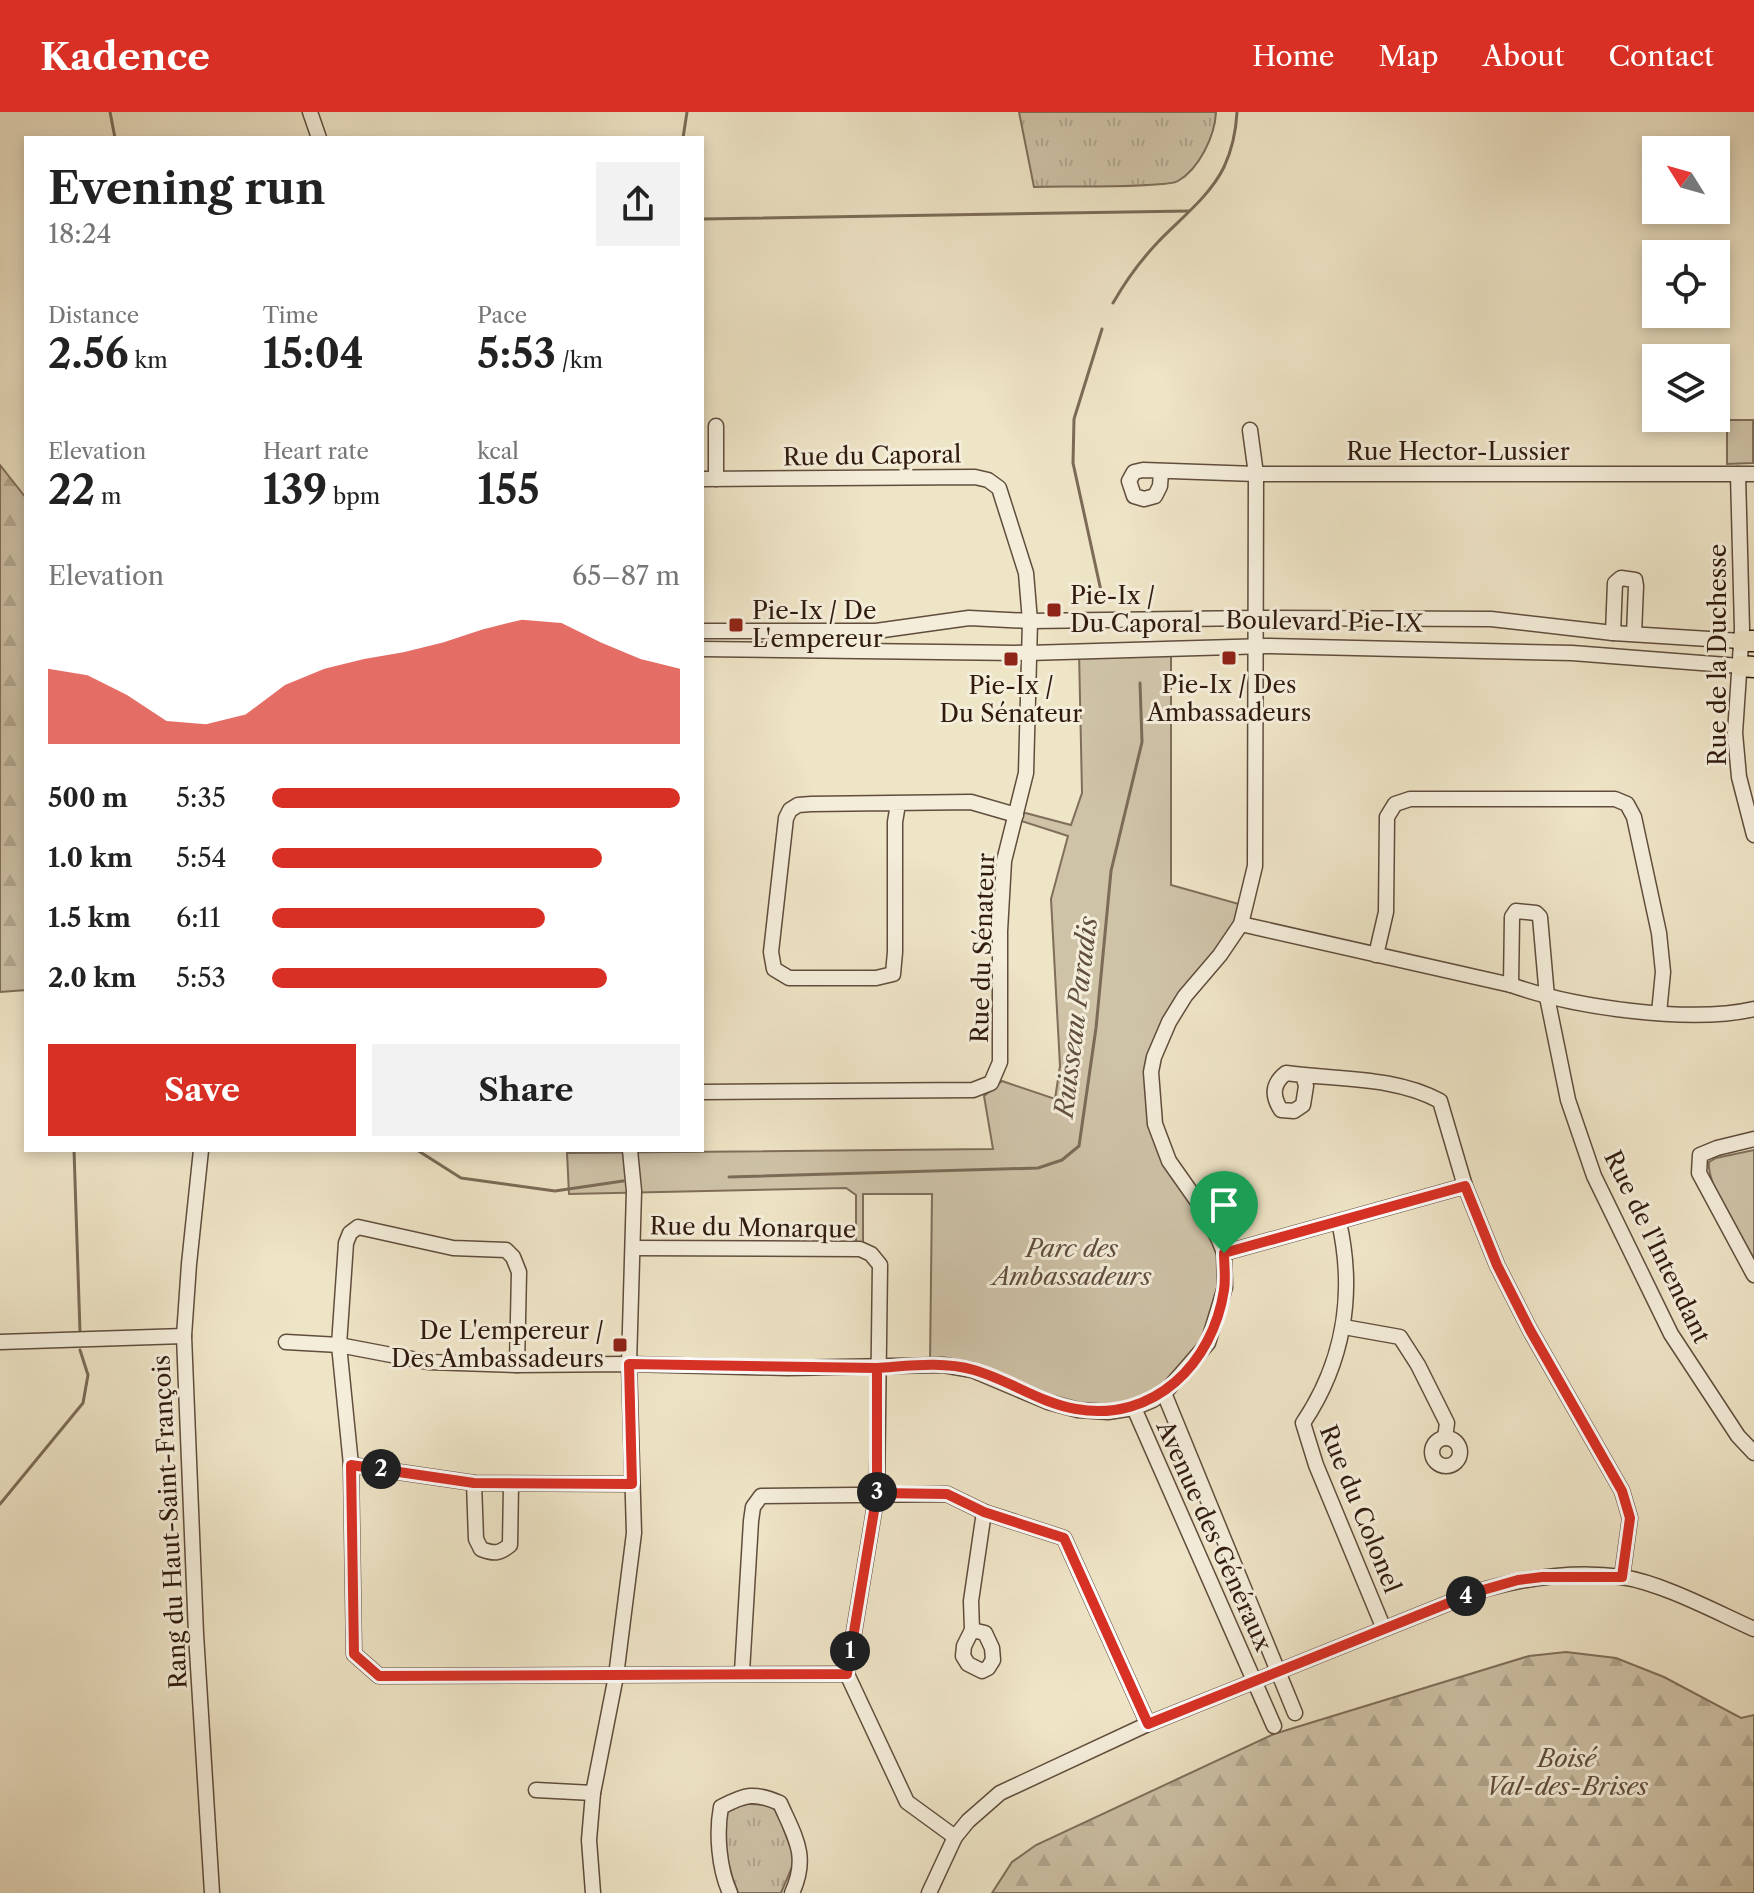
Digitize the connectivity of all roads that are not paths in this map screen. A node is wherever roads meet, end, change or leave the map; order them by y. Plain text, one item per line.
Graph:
1 (310, 112) edge
2 (318, 136) edge
3 (716, 426) dead end
4 (1250, 430) dead end
5 (1161, 472) dead end
6 (1256, 474) junction
7 (1738, 474) junction
8 (1754, 474) edge
9 (709, 479) edge
10 (1256, 618) junction
11 (1030, 621) junction
12 (704, 631) edge
13 (1613, 633) junction
14 (1634, 634) junction
15 (1748, 641) edge
16 (1257, 646) junction
17 (704, 649) edge
18 (1028, 653) junction
19 (1747, 666) edge
20 (898, 804) junction
21 (1016, 815) junction
22 (1754, 835) edge
23 (1241, 924) junction
24 (1376, 955) junction
25 (1511, 985) junction
26 (1547, 997) junction
27 (1754, 1009) edge
28 (1659, 1013) junction
29 (1303, 1075) dead end
30 (704, 1092) edge
31 (1754, 1139) edge
32 (201, 1152) edge
33 (630, 1152) edge
34 (1465, 1186) junction
35 (1339, 1222) junction
36 (633, 1248) junction
37 (1224, 1253) junction
38 (1754, 1275) edge
39 (1344, 1327) junction
40 (184, 1336) junction
41 (0, 1342) edge
42 (286, 1342) dead end
43 (339, 1345) junction
44 (629, 1364) junction
45 (517, 1365) junction
46 (877, 1368) junction
47 (1164, 1393) junction
48 (1134, 1408) junction
49 (1445, 1438) dead end
50 (1754, 1453) edge
51 (351, 1465) junction
52 (474, 1483) junction
53 (632, 1484) junction
54 (511, 1485) junction
55 (877, 1493) junction
56 (984, 1512) junction
57 (1622, 1577) junction
58 (1384, 1629) junction
59 (1754, 1629) edge
60 (972, 1630) dead end
61 (1279, 1671) junction
62 (742, 1672) junction
63 (847, 1674) junction
64 (616, 1676) junction
65 (1255, 1682) junction
66 (1295, 1713) dead end
67 (1148, 1724) junction
68 (1274, 1726) dead end
69 (536, 1790) dead end
70 (593, 1793) junction
71 (955, 1837) junction
72 (212, 1893) edge
73 (593, 1893) edge
74 (730, 1893) edge
75 (792, 1893) edge
76 (929, 1893) edge

1 - 2 street
3 - 9 street
4 - 6 street
5 - 6 street, Rue Hector-Lussier
6 - 7 street, Rue Hector-Lussier
6 - 10 street
7 - 8 street, Rue Hector-Lussier
7 - 15 street, Rue de la Duchesse
9 - 11 street, Rue du Caporal
10 - 11 street, Boulevard Pie-IX
10 - 13 street, Boulevard Pie-IX
10 - 16 street
11 - 12 street, Boulevard Pie-IX
11 - 18 street, Rue du Sénateur
13 - 14 street, Boulevard Pie-IX
13 - 14 street
14 - 15 street, Boulevard Pie-IX
15 - 19 street, Rue de la Duchesse
16 - 18 street, Boulevard Pie-IX
16 - 19 street, Boulevard Pie-IX
16 - 23 street
17 - 18 street, Boulevard Pie-IX
18 - 21 street, Rue du Sénateur
19 - 22 street, Rue de la Duchesse
20 - 20 street
20 - 21 street
21 - 30 street, Rue du Sénateur
23 - 24 street
23 - 37 street
24 - 25 street
24 - 28 street
25 - 26 street
25 - 26 street, Rue de l'Intendant
26 - 28 street
26 - 50 street, Rue de l'Intendant
27 - 28 street
29 - 34 street
31 - 38 street
32 - 40 street, Rang du Haut-Saint-François
33 - 36 street
34 - 35 street
34 - 57 street
35 - 37 street
35 - 39 street, Rue du Colonel
36 - 44 street
36 - 46 street, Rue du Monarque
37 - 47 street
39 - 49 street
39 - 58 street, Rue du Colonel
40 - 41 street
40 - 72 street, Rang du Haut-Saint-François
42 - 43 street
43 - 45 street
43 - 45 street
43 - 51 street
44 - 45 street
44 - 46 street
44 - 53 street
46 - 48 street
46 - 55 street, Rue du Monarque
47 - 48 street
47 - 61 street, Avenue des Généraux
48 - 65 street, Avenue des Généraux
51 - 52 street
51 - 64 street
52 - 54 street
52 - 54 street
53 - 54 street
53 - 64 street
55 - 56 street
55 - 62 street
55 - 63 street, Rue du Monarque
56 - 60 street
56 - 67 street
57 - 58 street
57 - 59 street
58 - 61 street
61 - 65 street
61 - 66 street, Avenue des Généraux
62 - 63 street
62 - 64 street
63 - 71 street
64 - 70 street
65 - 67 street
65 - 68 street, Avenue des Généraux
67 - 71 street
69 - 70 street
70 - 73 street
71 - 76 street
74 - 75 street

